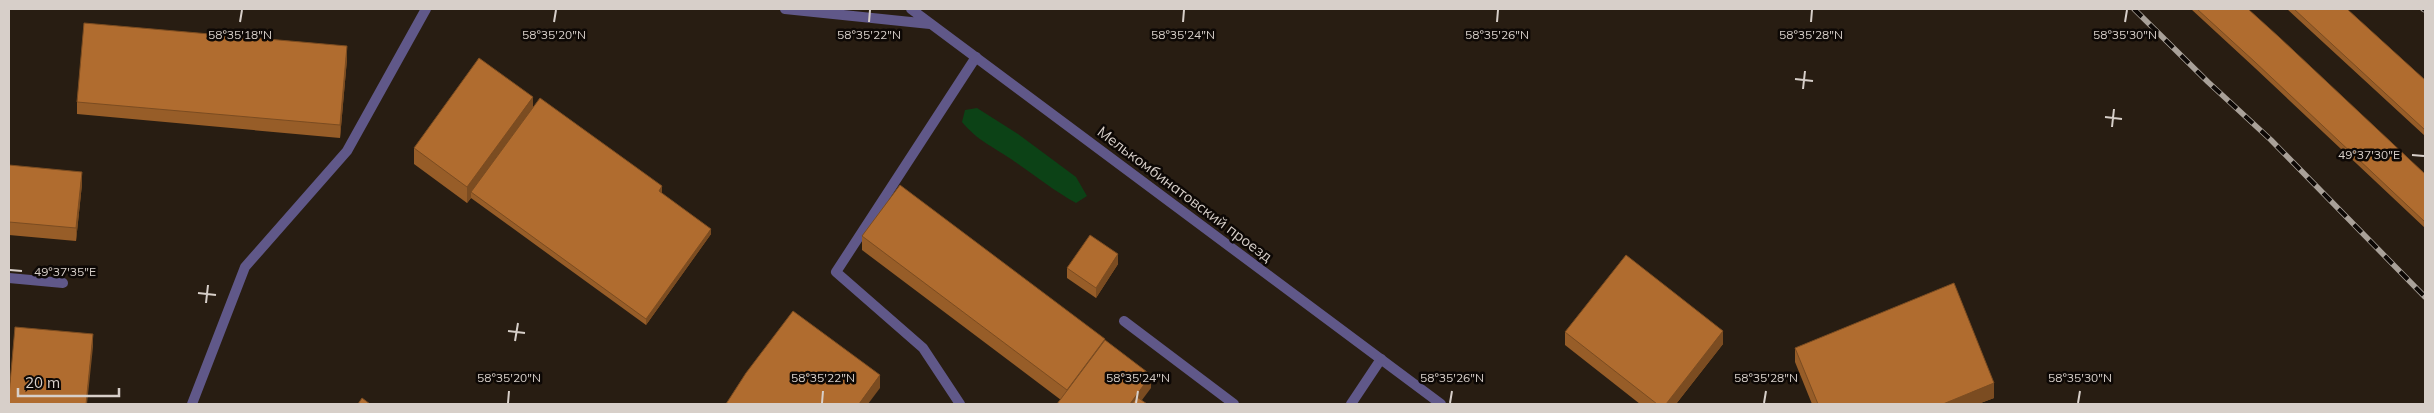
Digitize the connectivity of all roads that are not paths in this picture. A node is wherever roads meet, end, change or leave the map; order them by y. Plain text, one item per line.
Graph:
1 (426, 9) edge
2 (785, 9) edge
3 (911, 9) edge
4 (932, 24) junction
5 (976, 57) junction
6 (9, 278) edge
7 (63, 283) dead end
8 (1124, 321) dead end
9 (1380, 359) junction
10 (192, 404) edge
11 (960, 404) edge
12 (1234, 404) edge
13 (1351, 404) edge
14 (1441, 404) edge

1 - 10 street
2 - 4 street
3 - 4 street, Мелькомбинатовский проезд
4 - 5 street, Мелькомбинатовский проезд
5 - 9 street, Мелькомбинатовский проезд
5 - 11 street
6 - 7 street
8 - 12 street
9 - 13 street
9 - 14 street, Мелькомбинатовский проезд

